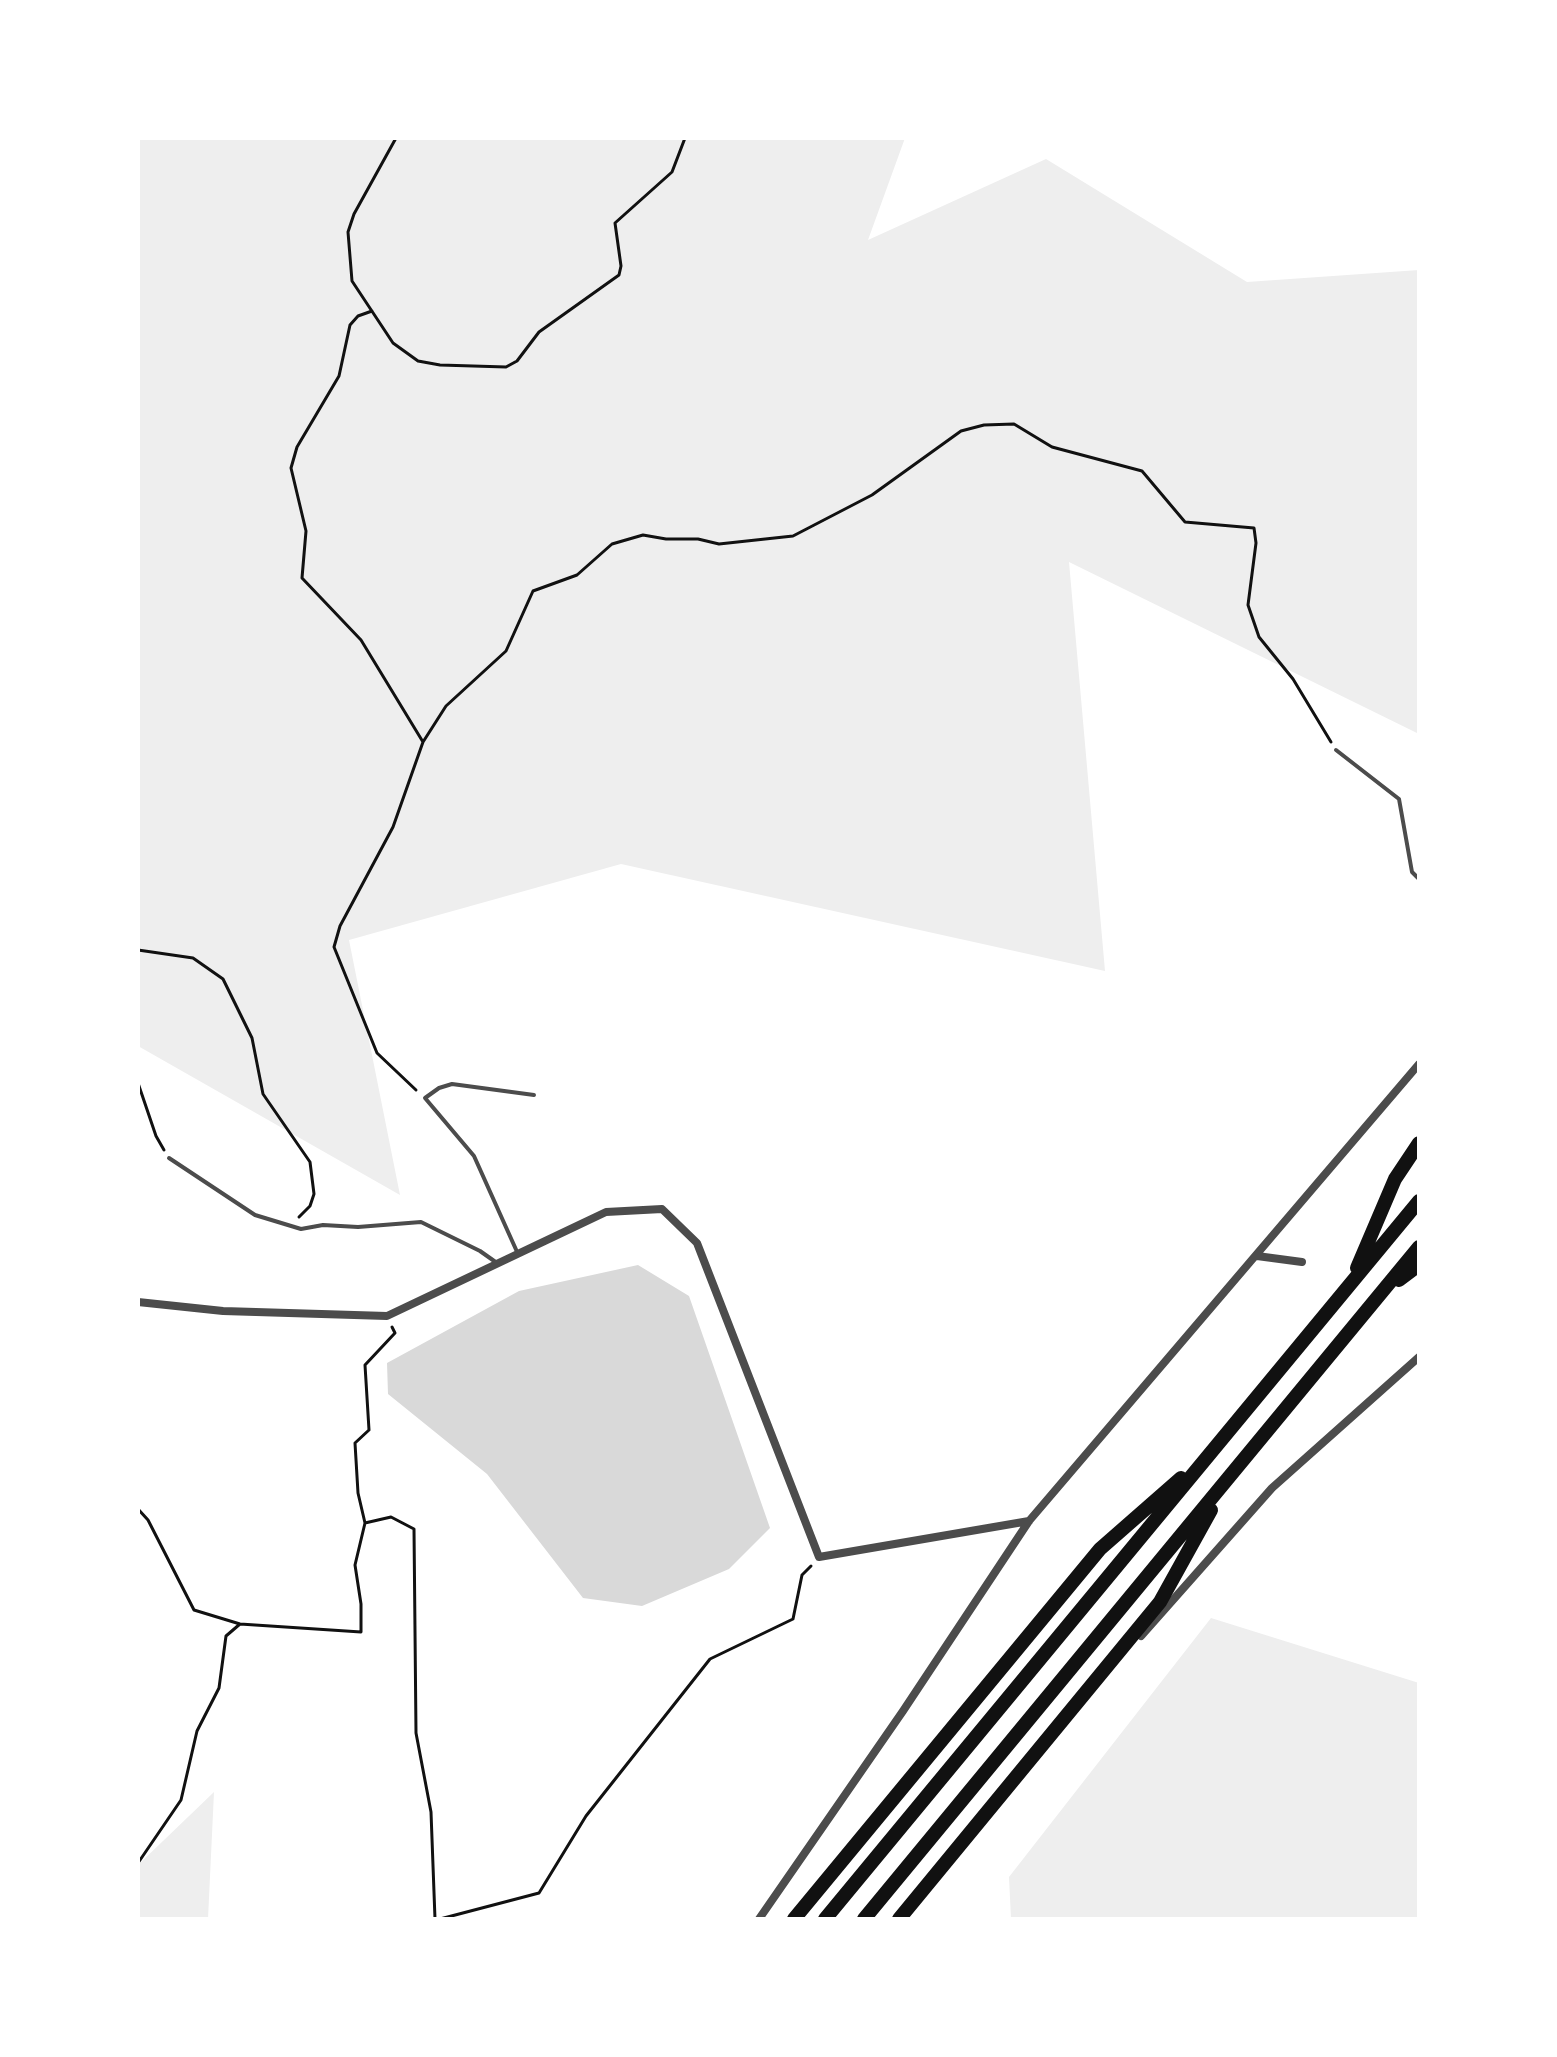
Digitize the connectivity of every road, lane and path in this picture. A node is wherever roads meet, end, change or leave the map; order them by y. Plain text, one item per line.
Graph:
1 (396, 138) edge
2 (685, 138) edge
3 (374, 310) junction
4 (423, 742) junction
5 (1336, 750) joint
6 (1419, 879) edge
7 (138, 950) edge
8 (1419, 1064) edge
9 (138, 1083) edge
10 (534, 1095) dead end
11 (425, 1098) junction
12 (1419, 1143) edge
13 (169, 1158) joint
14 (1419, 1201) edge
15 (301, 1229) junction
16 (1419, 1247) edge
17 (518, 1254) junction
18 (1257, 1256) junction
19 (1302, 1262) dead end
20 (498, 1264) junction
21 (1419, 1265) edge
22 (1350, 1284) junction
23 (1382, 1292) junction
24 (138, 1302) edge
25 (387, 1316) junction
26 (1419, 1357) edge
27 (1212, 1452) junction
28 (1230, 1478) junction
29 (138, 1509) edge
30 (1029, 1521) junction
31 (365, 1523) junction
32 (819, 1557) junction
33 (240, 1624) junction
34 (1034, 1756) junction
35 (138, 1863) edge
36 (437, 1919) edge
37 (759, 1919) edge
38 (794, 1919) edge
39 (825, 1919) edge
40 (864, 1919) edge
41 (899, 1919) edge

1 - 3 path
2 - 3 path
3 - 4 path
4 - 5 path
4 - 11 path
5 - 6 lane
7 - 15 path
8 - 18 street
9 - 13 path
10 - 11 lane
11 - 17 lane
12 - 22 highway
13 - 15 lane
14 - 22 highway
15 - 20 lane
16 - 23 highway
17 - 20 street
17 - 32 street
18 - 19 street
18 - 30 street
20 - 25 street
21 - 23 highway
22 - 27 highway
23 - 28 highway
24 - 25 street
25 - 31 path
26 - 34 street
27 - 38 highway
27 - 39 highway
28 - 34 highway
28 - 40 highway
29 - 33 path
30 - 32 street
30 - 37 street
31 - 33 path
31 - 36 path
32 - 36 path
33 - 35 path
34 - 41 highway

